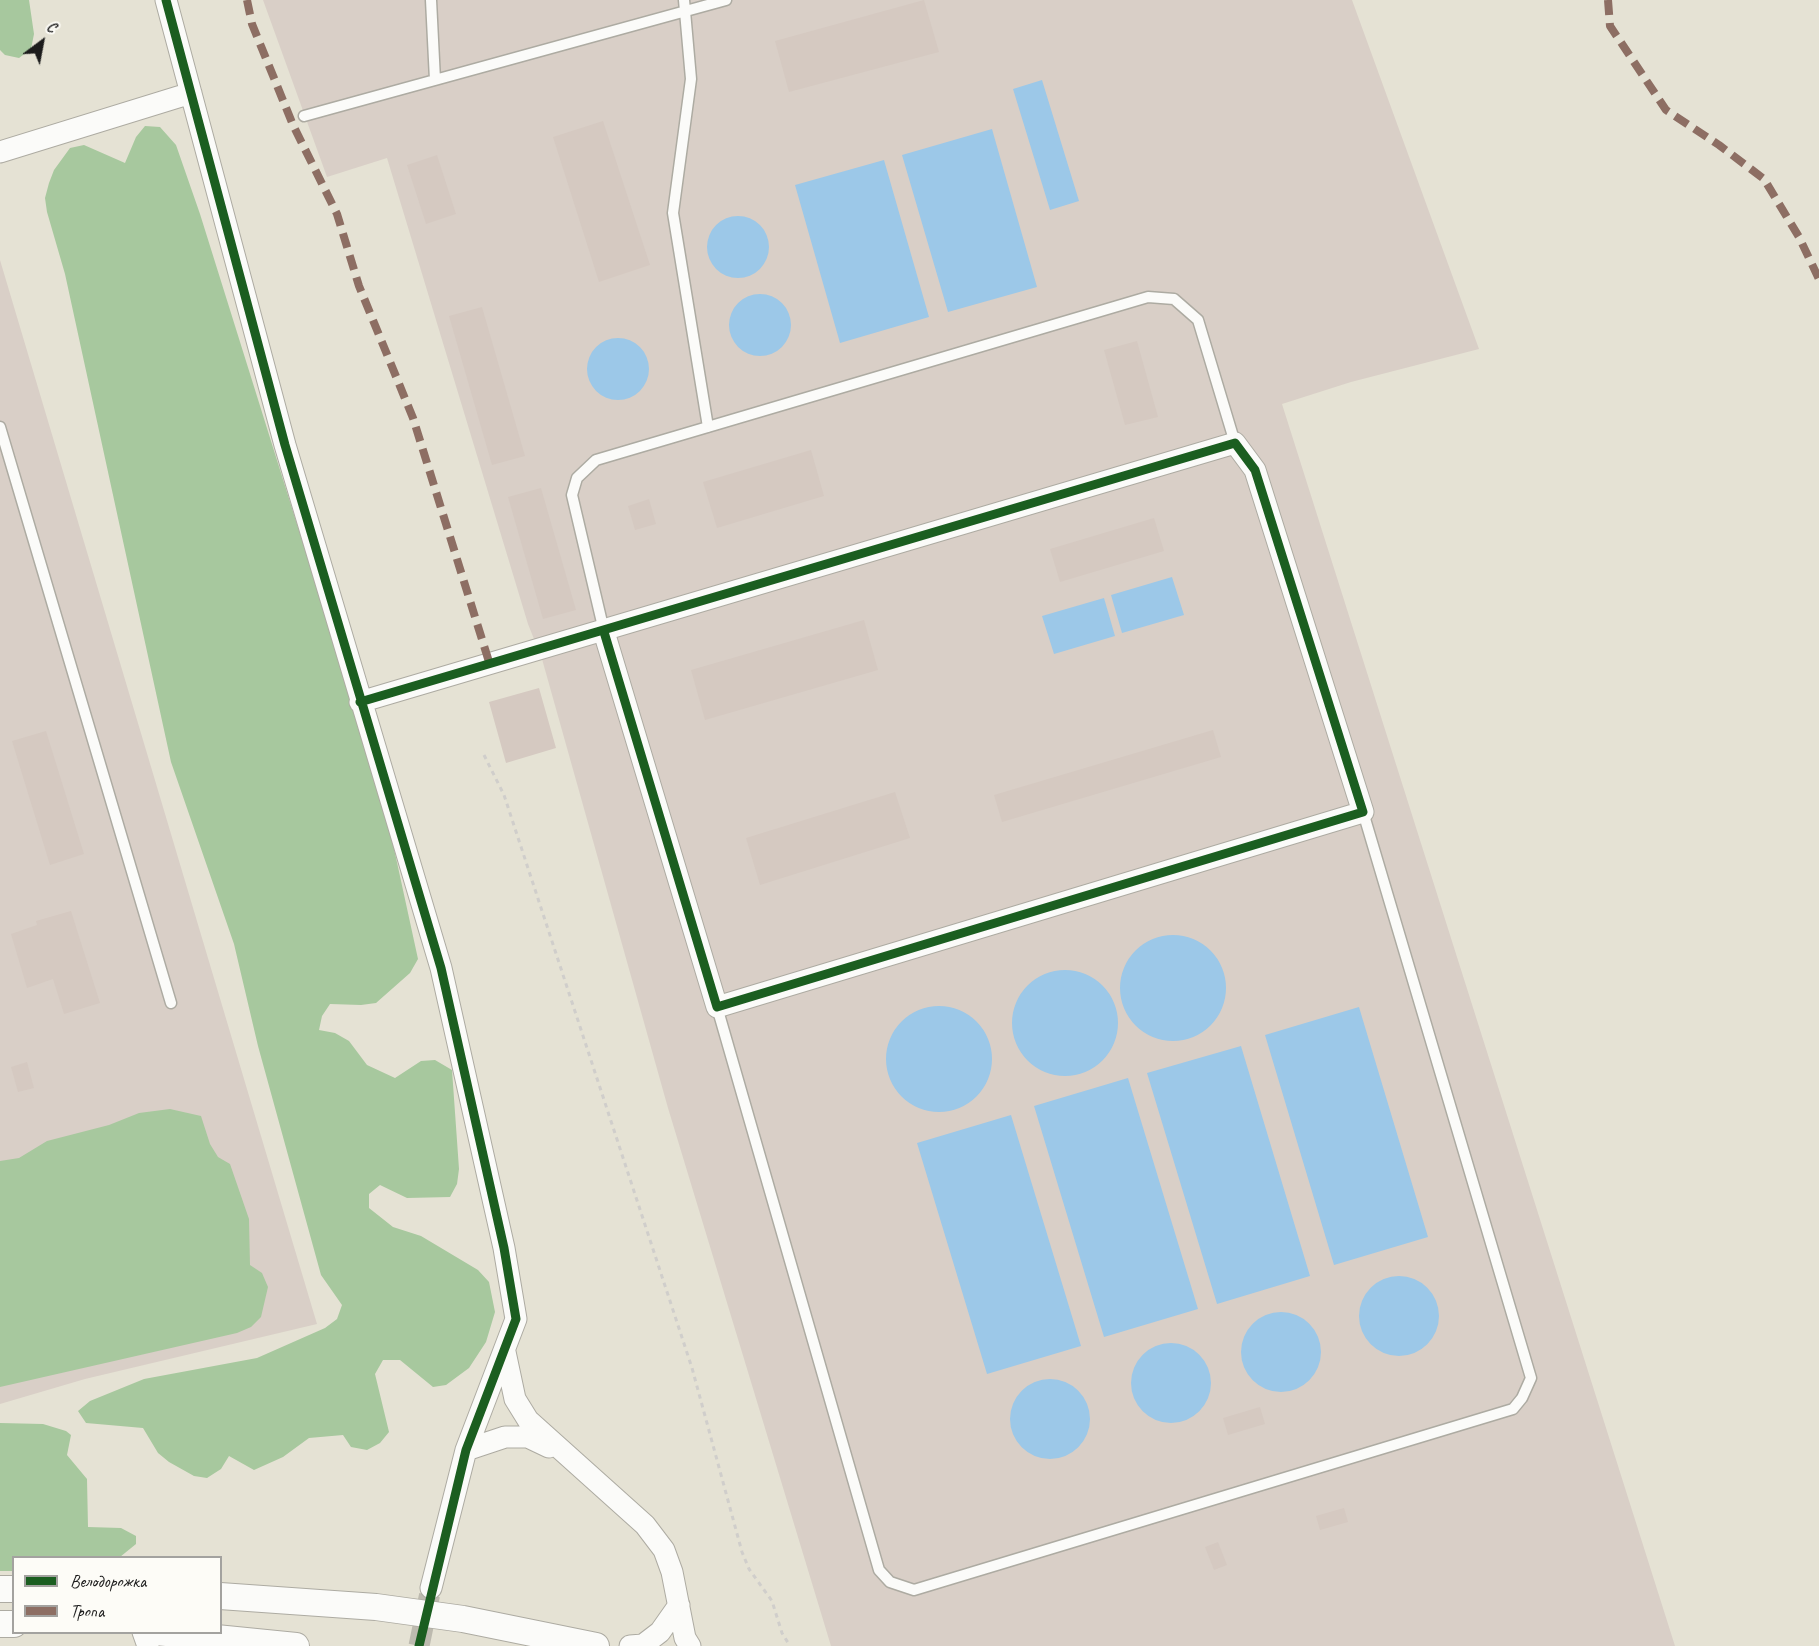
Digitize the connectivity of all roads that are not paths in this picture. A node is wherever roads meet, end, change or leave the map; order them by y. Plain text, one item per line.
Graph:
1 (166, 0) edge
2 (430, 0) edge
3 (726, 0) edge
4 (685, 6) edge
5 (435, 80) junction
6 (191, 93) junction
7 (304, 116) dead end
8 (0, 152) edge
9 (0, 427) edge
10 (708, 427) junction
11 (1235, 443) junction
12 (604, 632) junction
13 (360, 702) junction
14 (1363, 812) junction
15 (171, 1003) dead end
16 (717, 1007) junction
17 (505, 1352) junction
18 (466, 1450) junction
19 (564, 1454) junction
20 (431, 1588) tunnel mouth
21 (222, 1596) edge
22 (680, 1605) junction
23 (176, 1634) edge
24 (296, 1646) edge
25 (596, 1646) edge
26 (630, 1646) edge
27 (690, 1646) edge

1 - 6 street
2 - 5 lane
3 - 4 lane
4 - 5 lane
4 - 10 lane
5 - 7 lane
6 - 8 street
6 - 13 street
9 - 15 lane
10 - 11 lane
10 - 12 lane
11 - 12 street
11 - 14 street
12 - 13 street
12 - 16 street
13 - 17 street
14 - 16 street
14 - 16 lane
17 - 18 street
17 - 19 street
18 - 19 street
18 - 20 street
19 - 22 street
21 - 25 street
22 - 26 street
22 - 27 street
23 - 24 street

